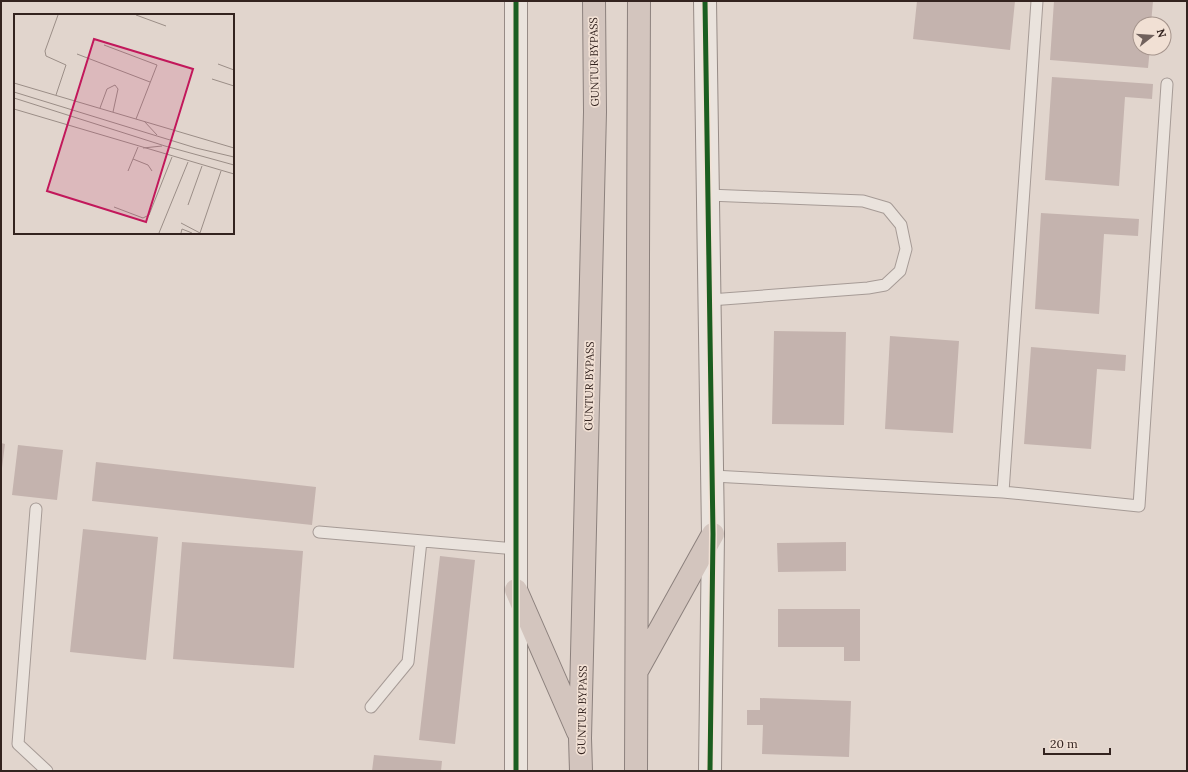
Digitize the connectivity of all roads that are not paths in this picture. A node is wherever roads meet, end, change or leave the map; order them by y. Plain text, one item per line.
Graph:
1 (516, 1) edge
2 (594, 1) edge
3 (639, 1) edge
4 (705, 1) edge
5 (1037, 1) edge
6 (1167, 84) dead end
7 (708, 195) junction
8 (710, 300) junction
9 (713, 476) junction
10 (1003, 492) junction
11 (36, 509) dead end
12 (319, 532) dead end
13 (713, 534) junction
14 (421, 541) junction
15 (516, 549) junction
16 (516, 590) junction
17 (637, 672) junction
18 (371, 708) dead end
19 (580, 738) junction
20 (47, 771) edge
21 (516, 771) edge
22 (581, 771) edge
23 (636, 771) edge
24 (710, 771) edge

1 - 15 street
2 - 19 highway, GUNTUR BYPASS
3 - 17 highway
4 - 7 street
5 - 10 lane
6 - 10 lane
7 - 8 street
7 - 8 lane
8 - 9 street
9 - 10 lane
9 - 13 street
11 - 20 lane
12 - 14 lane
13 - 17 highway
13 - 24 street
14 - 15 lane
14 - 18 lane
15 - 16 street
16 - 19 highway
16 - 21 street
17 - 23 highway
19 - 22 highway, GUNTUR BYPASS

